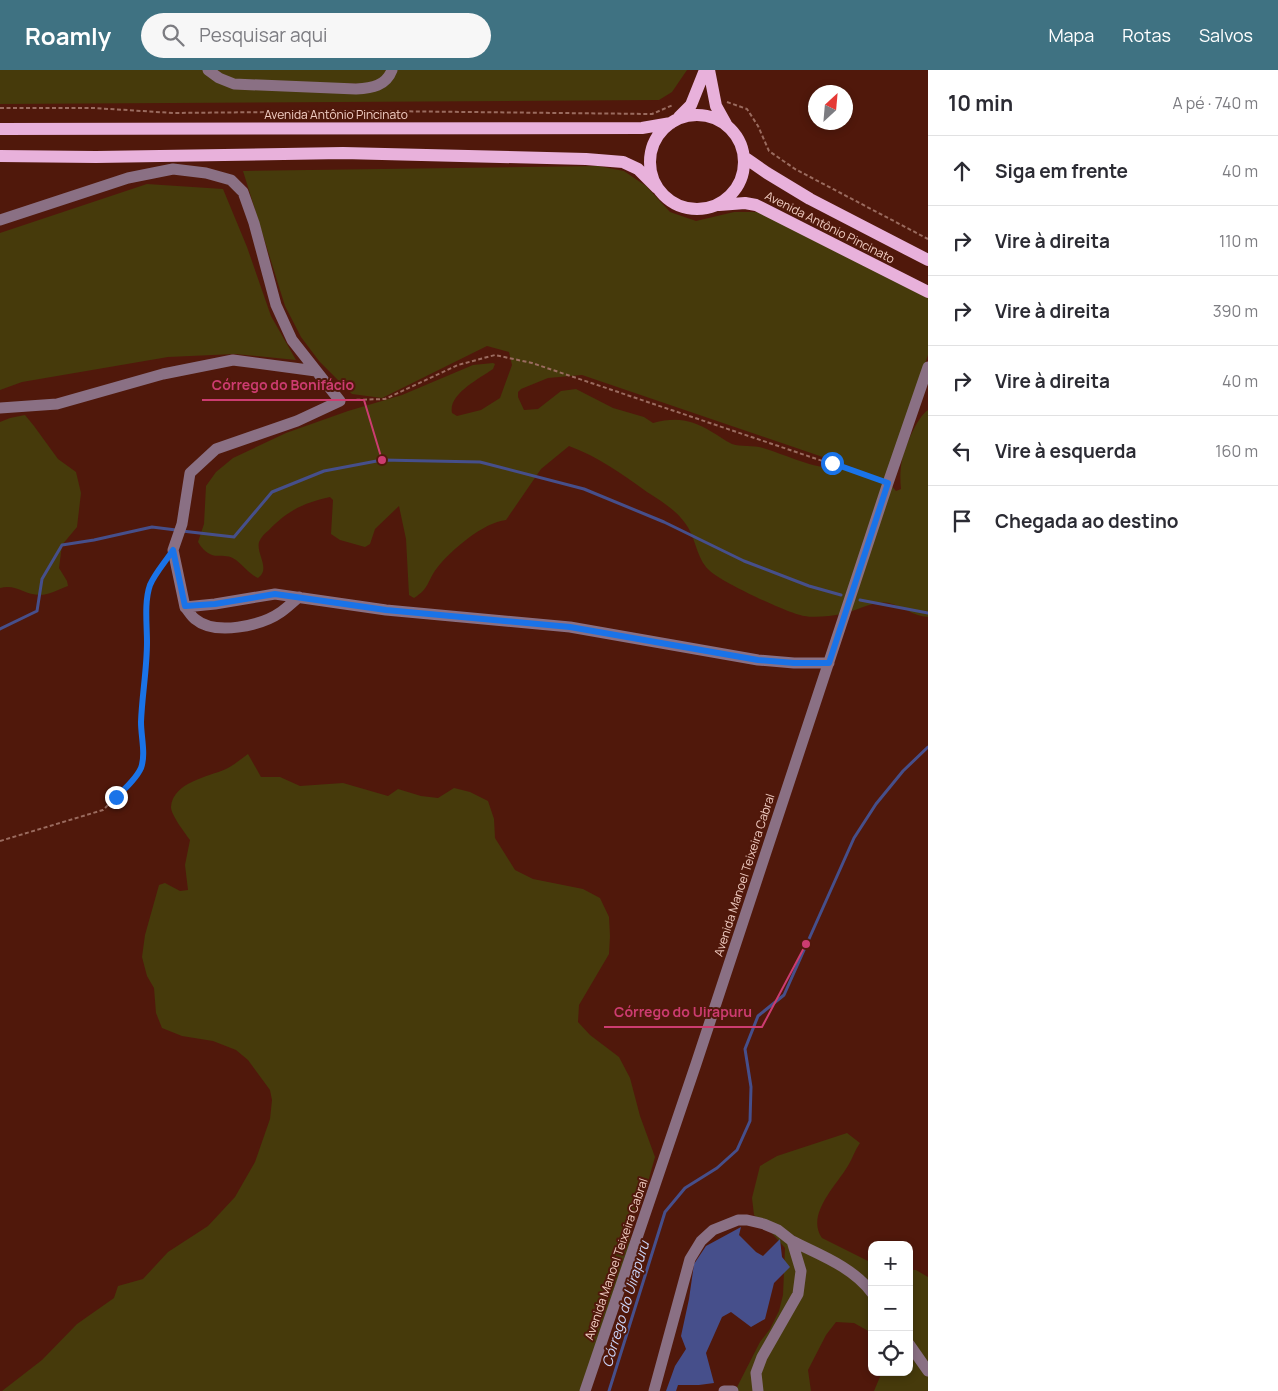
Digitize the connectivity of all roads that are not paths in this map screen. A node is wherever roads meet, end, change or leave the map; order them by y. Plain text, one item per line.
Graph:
1 (208, 70) edge
2 (392, 70) edge
3 (705, 70) edge
4 (709, 70) edge
5 (675, 121) junction
6 (726, 124) junction
7 (0, 129) edge
8 (0, 156) edge
9 (744, 157) junction
10 (657, 188) junction
11 (717, 205) junction
12 (0, 220) edge
13 (928, 260) edge
14 (928, 292) edge
15 (928, 367) edge
16 (316, 371) junction
17 (0, 408) edge
18 (299, 597) junction
19 (185, 606) junction
20 (829, 663) junction
21 (792, 1241) junction
22 (868, 1287) edge
23 (913, 1350) edge
24 (928, 1371) edge
25 (585, 1391) edge
26 (654, 1391) edge
27 (724, 1391) edge
28 (733, 1391) edge
29 (758, 1391) edge

1 - 2 street
3 - 5 main road
4 - 6 main road
5 - 6 main road, Avenida Antônio Pincinato
5 - 7 main road, Avenida Antônio Pincinato
5 - 10 main road
6 - 9 main road
8 - 10 main road, Avenida Antônio Pincinato
9 - 11 main road
9 - 13 main road, Avenida Antônio Pincinato
10 - 11 main road, Avenida Antônio Pincinato
11 - 14 main road, Avenida Antônio Pincinato
12 - 16 street
15 - 20 street, Avenida Manoel Teixeira Cabral
16 - 17 street
16 - 19 street
18 - 19 street
18 - 19 street
18 - 20 street
20 - 25 street, Avenida Manoel Teixeira Cabral
21 - 22 street
21 - 26 street
21 - 29 street
23 - 24 street
27 - 28 street

